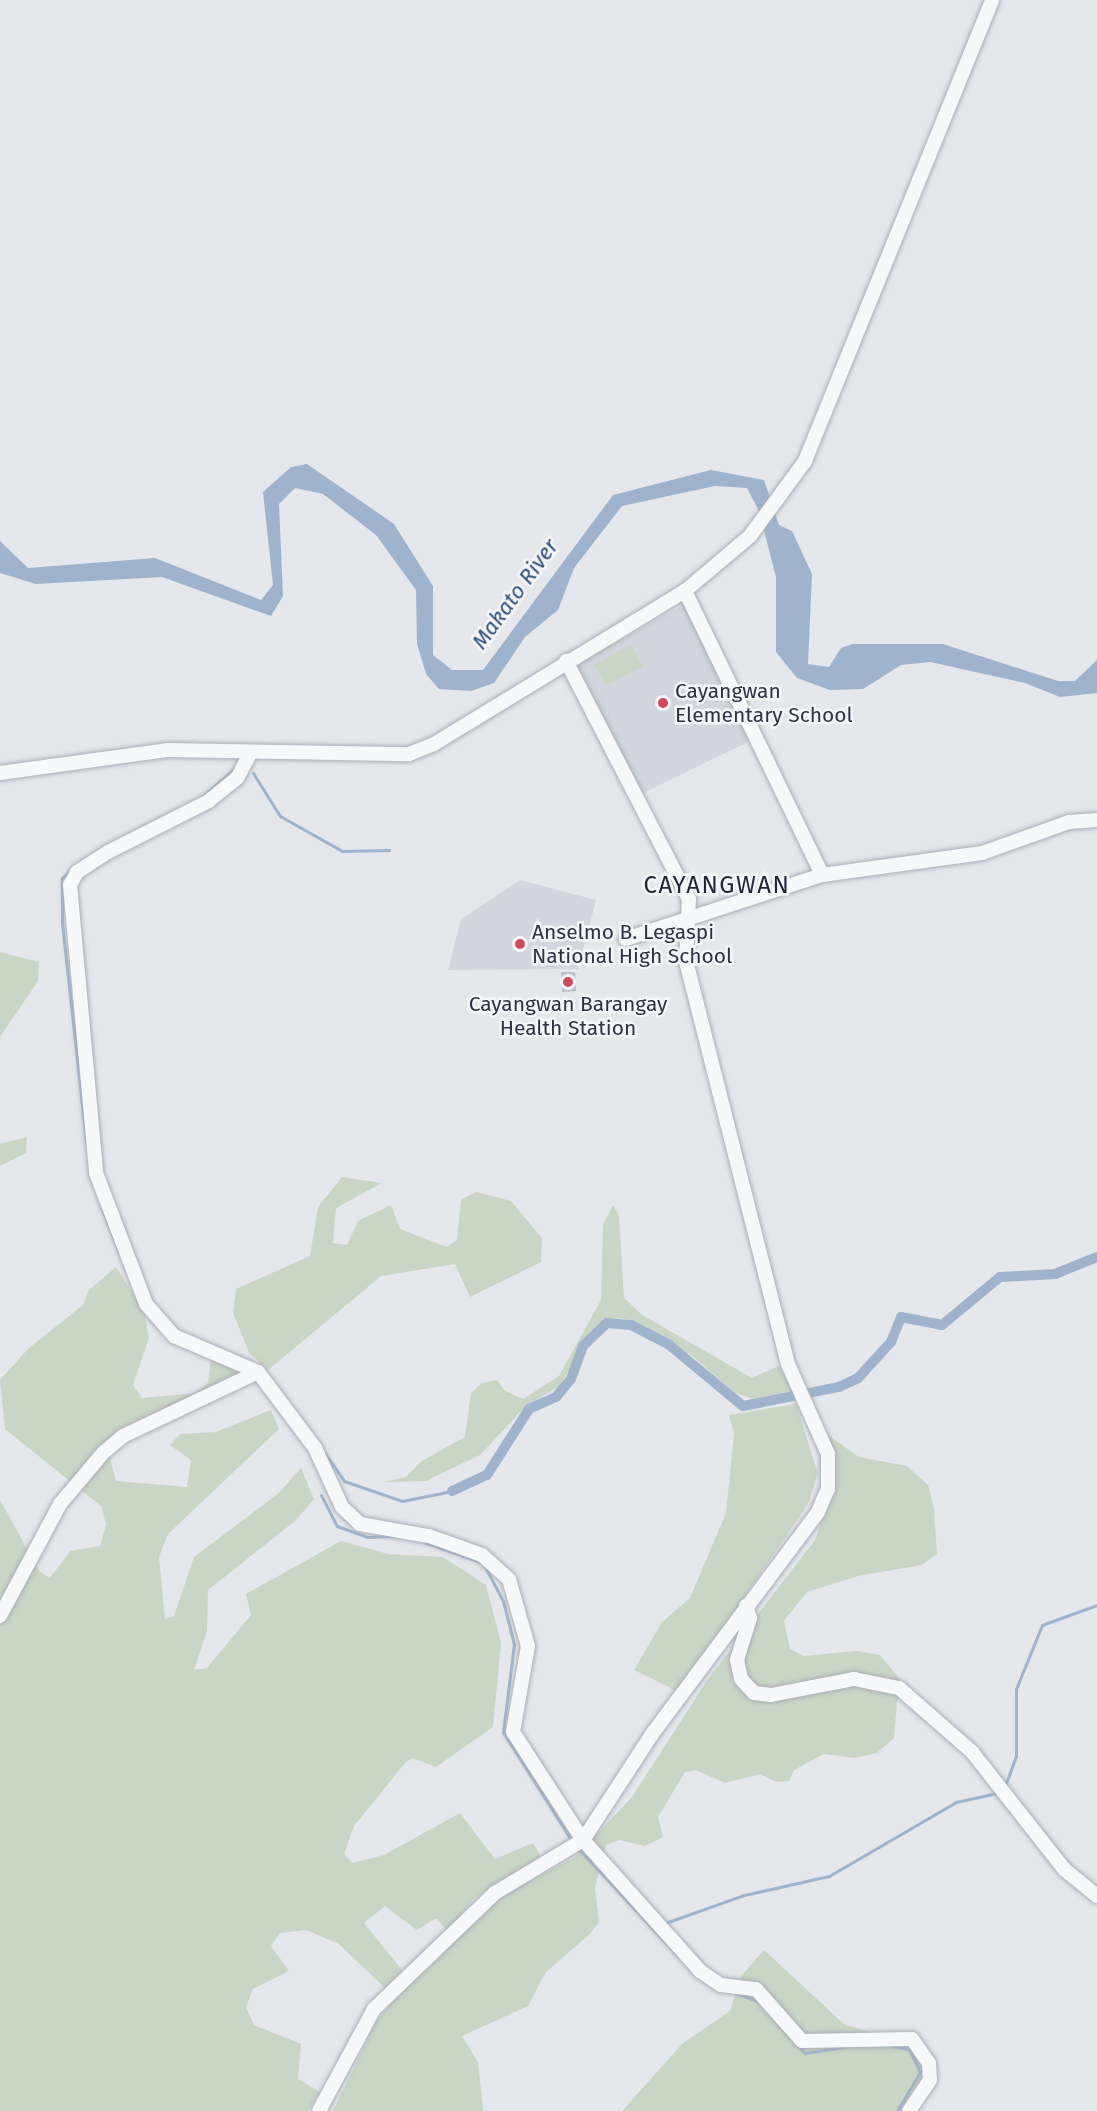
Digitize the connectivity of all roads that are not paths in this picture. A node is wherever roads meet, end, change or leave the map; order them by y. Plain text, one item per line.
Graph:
1 (992, 0) edge
2 (685, 591) junction
3 (566, 661) junction
4 (250, 754) junction
5 (0, 773) edge
6 (1097, 820) edge
7 (822, 875) junction
8 (690, 919) junction
9 (626, 939) dead end
10 (258, 1372) junction
11 (746, 1606) junction
12 (0, 1616) edge
13 (583, 1840) junction
14 (1097, 1896) edge
15 (319, 2111) edge
16 (909, 2111) edge

1 - 2 street
2 - 3 street
2 - 7 street
3 - 4 street
3 - 8 street
4 - 5 street
4 - 10 street
6 - 7 street
7 - 8 street
8 - 9 street
8 - 11 street
10 - 12 street
10 - 13 street
11 - 13 street
11 - 14 street
13 - 15 street
13 - 16 street

